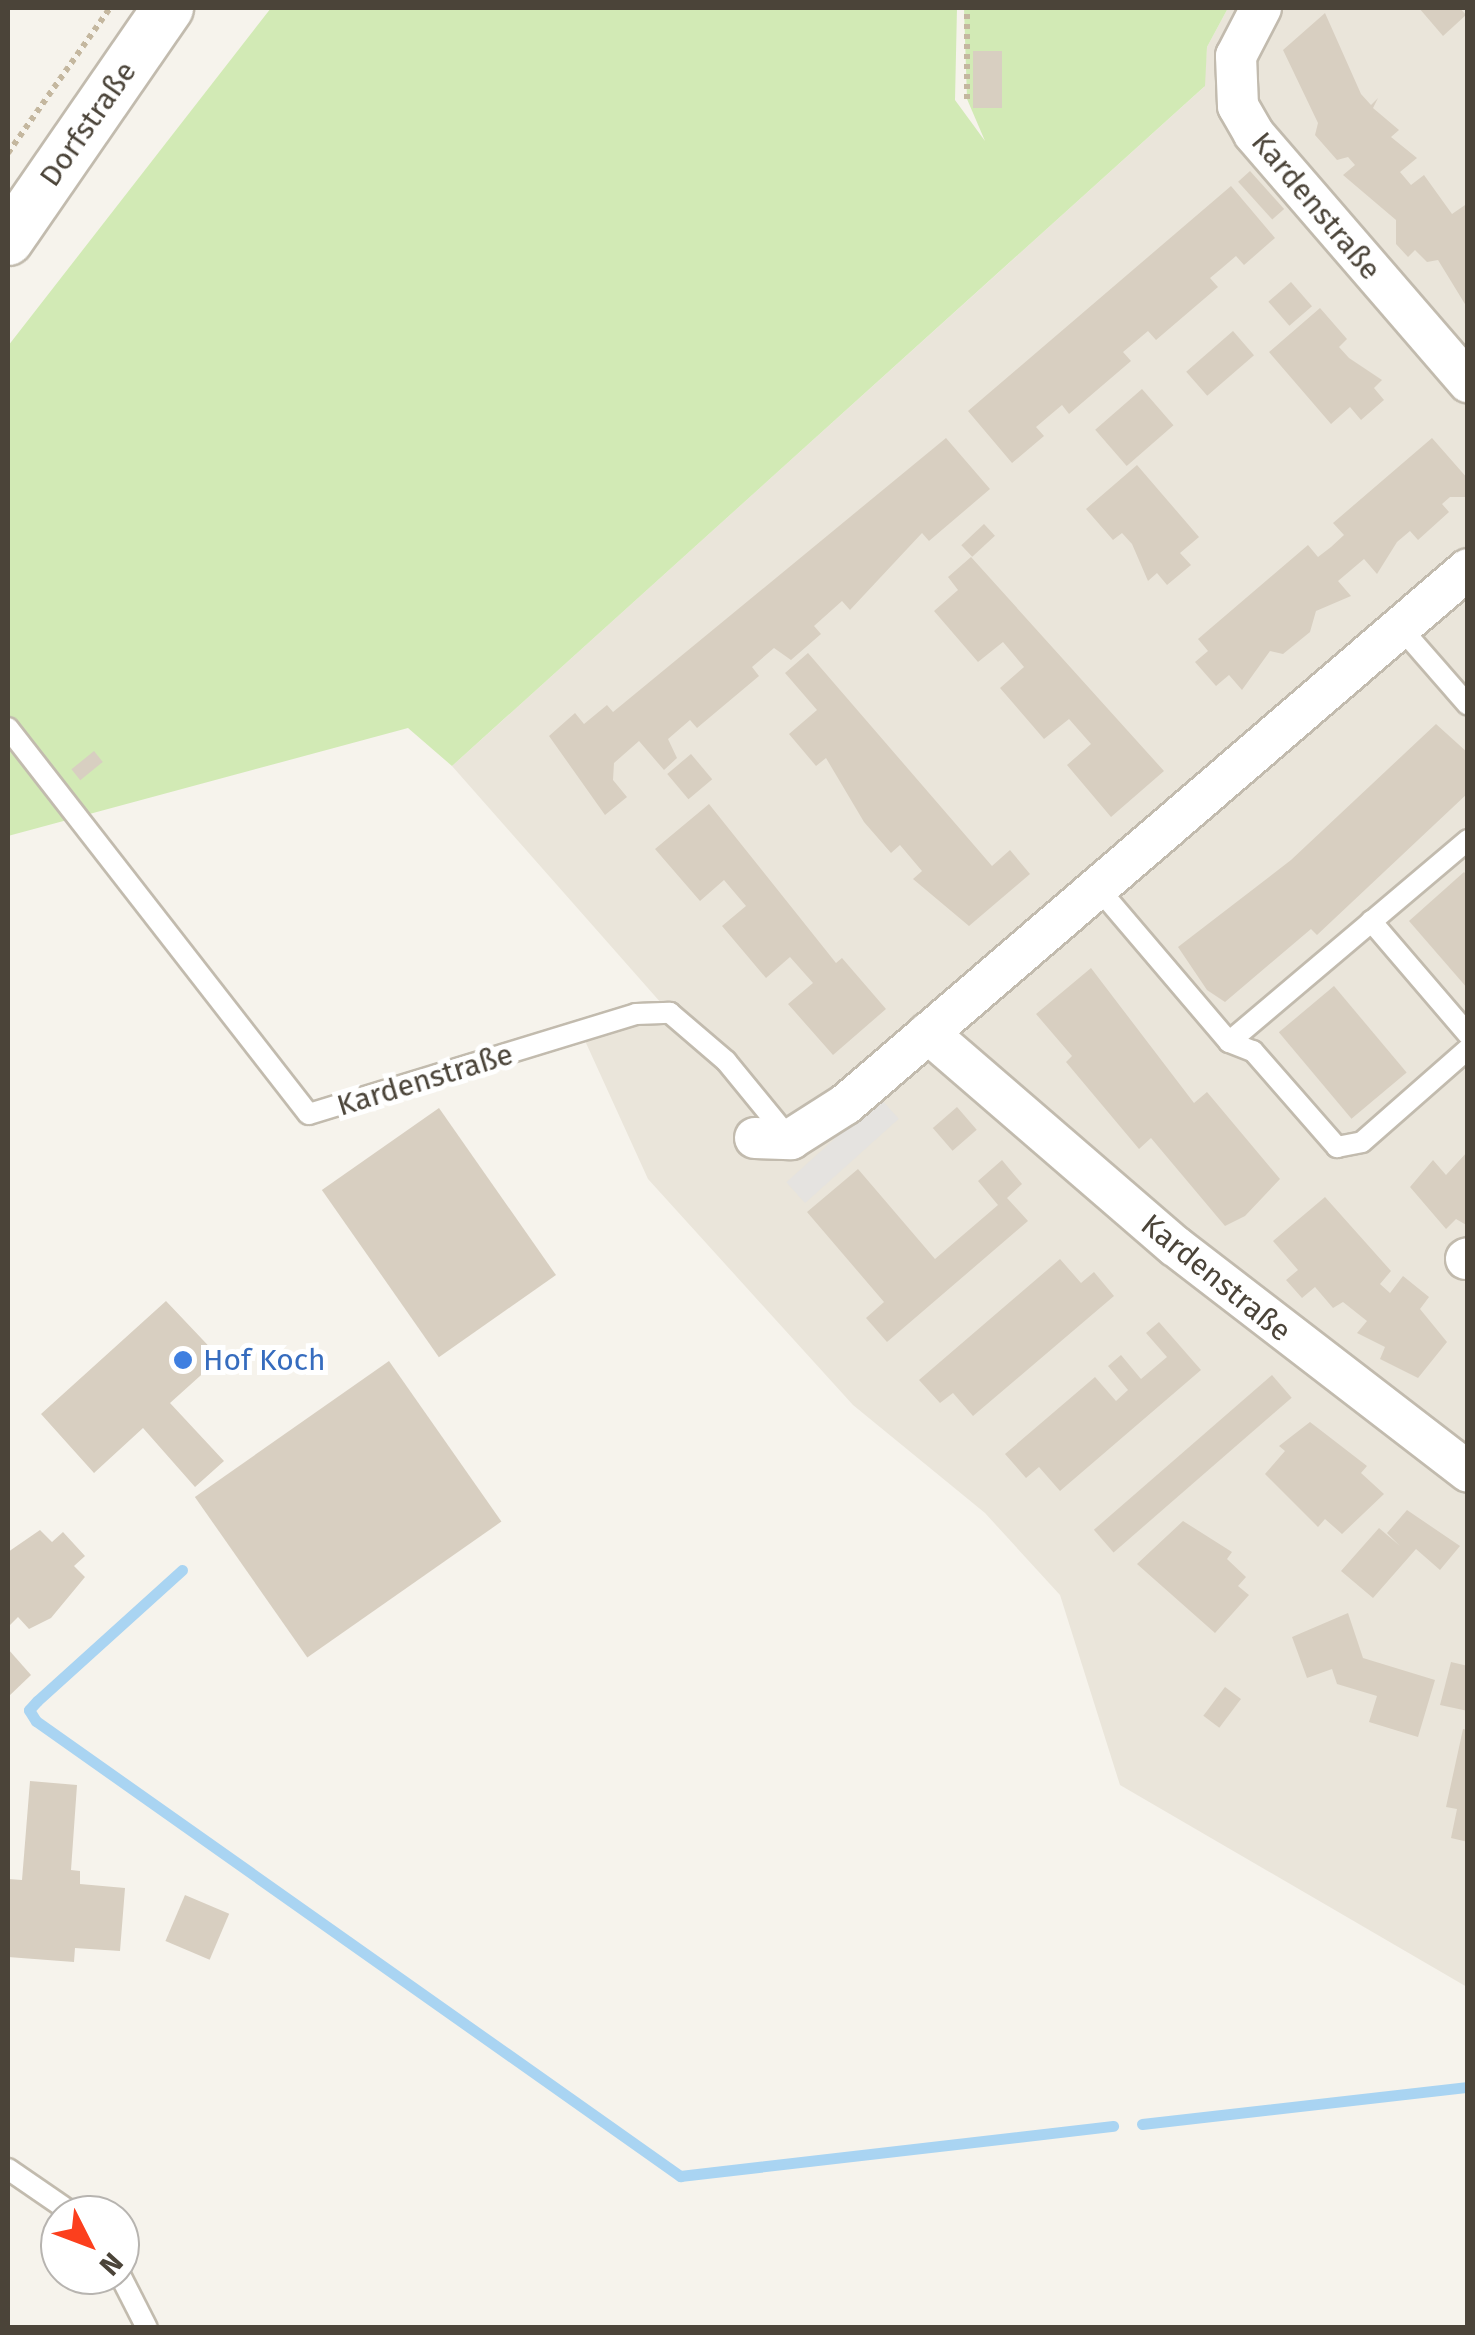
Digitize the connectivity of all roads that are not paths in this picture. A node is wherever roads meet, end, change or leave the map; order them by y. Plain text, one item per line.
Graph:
1 (168, 8) edge
2 (1261, 8) edge
3 (8, 240) edge
4 (1468, 382) edge
5 (1468, 570) edge
6 (1400, 627) junction
7 (1468, 706) edge
8 (8, 728) edge
9 (1468, 840) edge
10 (1098, 888) junction
11 (1371, 921) junction
12 (928, 1033) junction
13 (1468, 1034) edge
14 (1229, 1042) junction
15 (1468, 1049) edge
16 (773, 1139) joint
17 (1468, 1472) edge
18 (8, 2169) edge
19 (46, 2195) edge
20 (131, 2295) edge
21 (148, 2328) edge

1 - 3 street, Dorfstraße
2 - 4 street, Kardenstraße
5 - 6 street, Kardenstraße
6 - 7 lane
6 - 10 street, Kardenstraße
8 - 16 lane, Kardenstraße
9 - 11 lane
10 - 12 street, Kardenstraße
10 - 14 lane
11 - 13 lane
11 - 14 lane
12 - 16 street, Kardenstraße
12 - 17 street, Kardenstraße
14 - 15 lane
18 - 19 lane
20 - 21 lane

